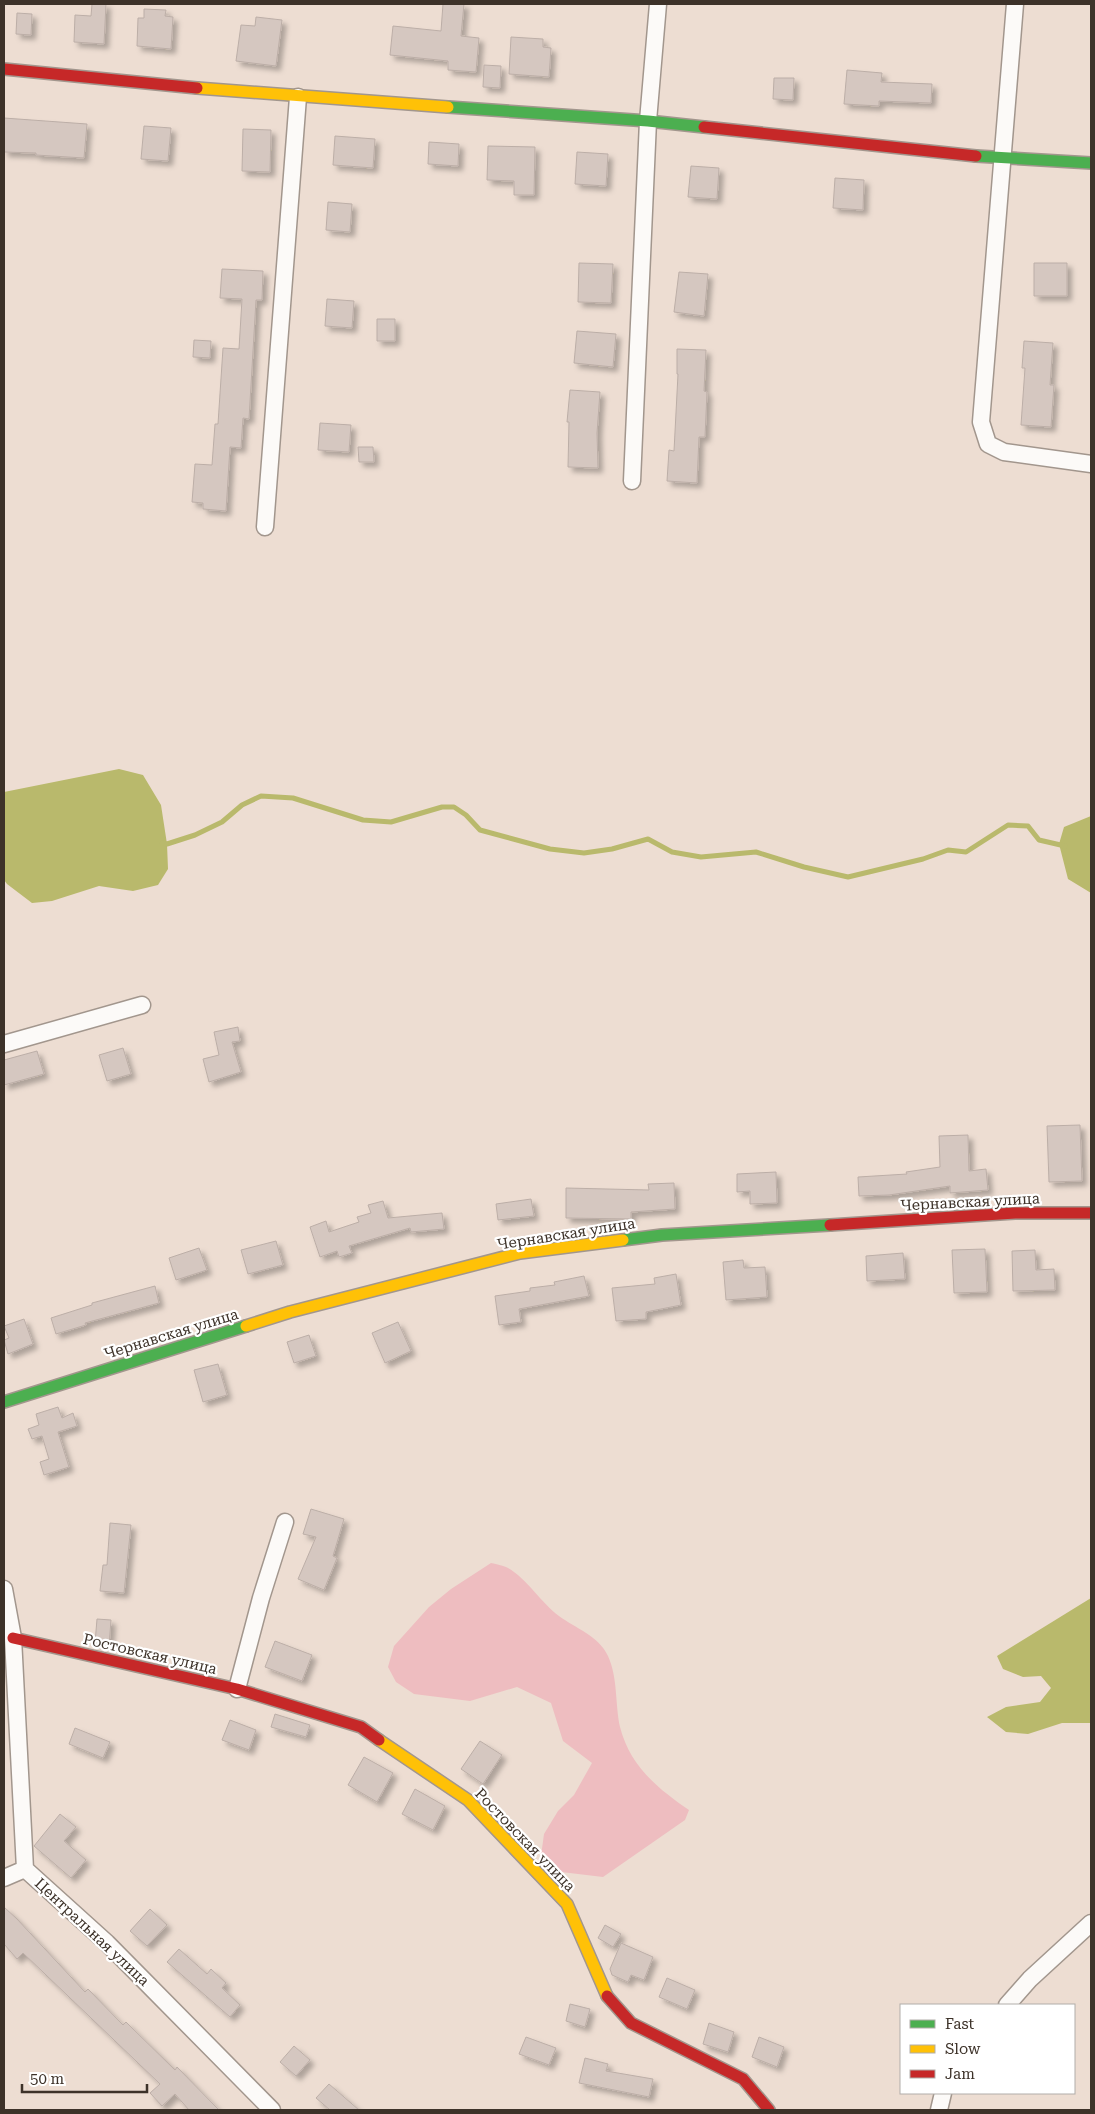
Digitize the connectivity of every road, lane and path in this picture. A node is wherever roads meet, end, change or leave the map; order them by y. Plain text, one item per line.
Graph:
1 (658, 4) edge
2 (1015, 4) edge
3 (4, 69) edge
4 (298, 97) junction
5 (648, 121) junction
6 (1002, 159) junction
7 (1091, 163) edge
8 (1091, 464) edge
9 (632, 481) dead end
10 (265, 527) dead end
11 (142, 1005) dead end
12 (4, 1044) edge
13 (1091, 1213) edge
14 (4, 1402) edge
15 (285, 1522) dead end
16 (4, 1588) edge
17 (13, 1638) junction
18 (237, 1689) junction
19 (25, 1869) junction
20 (4, 1878) edge
21 (1091, 1923) edge
22 (1008, 2004) edge
23 (943, 2094) edge
24 (272, 2110) edge
25 (768, 2110) edge
26 (939, 2110) edge

1 - 5 street
2 - 6 street
3 - 4 street
4 - 5 street
4 - 10 street
5 - 6 street
5 - 9 street
6 - 7 street
6 - 8 street
11 - 12 street
13 - 14 street, Чернавская улица
15 - 18 street
16 - 17 street, Центральная улица
17 - 18 street, Ростовская улица
17 - 19 street, Центральная улица
18 - 25 street, Ростовская улица
19 - 20 street
19 - 24 street, Центральная улица
21 - 22 street
23 - 26 street

